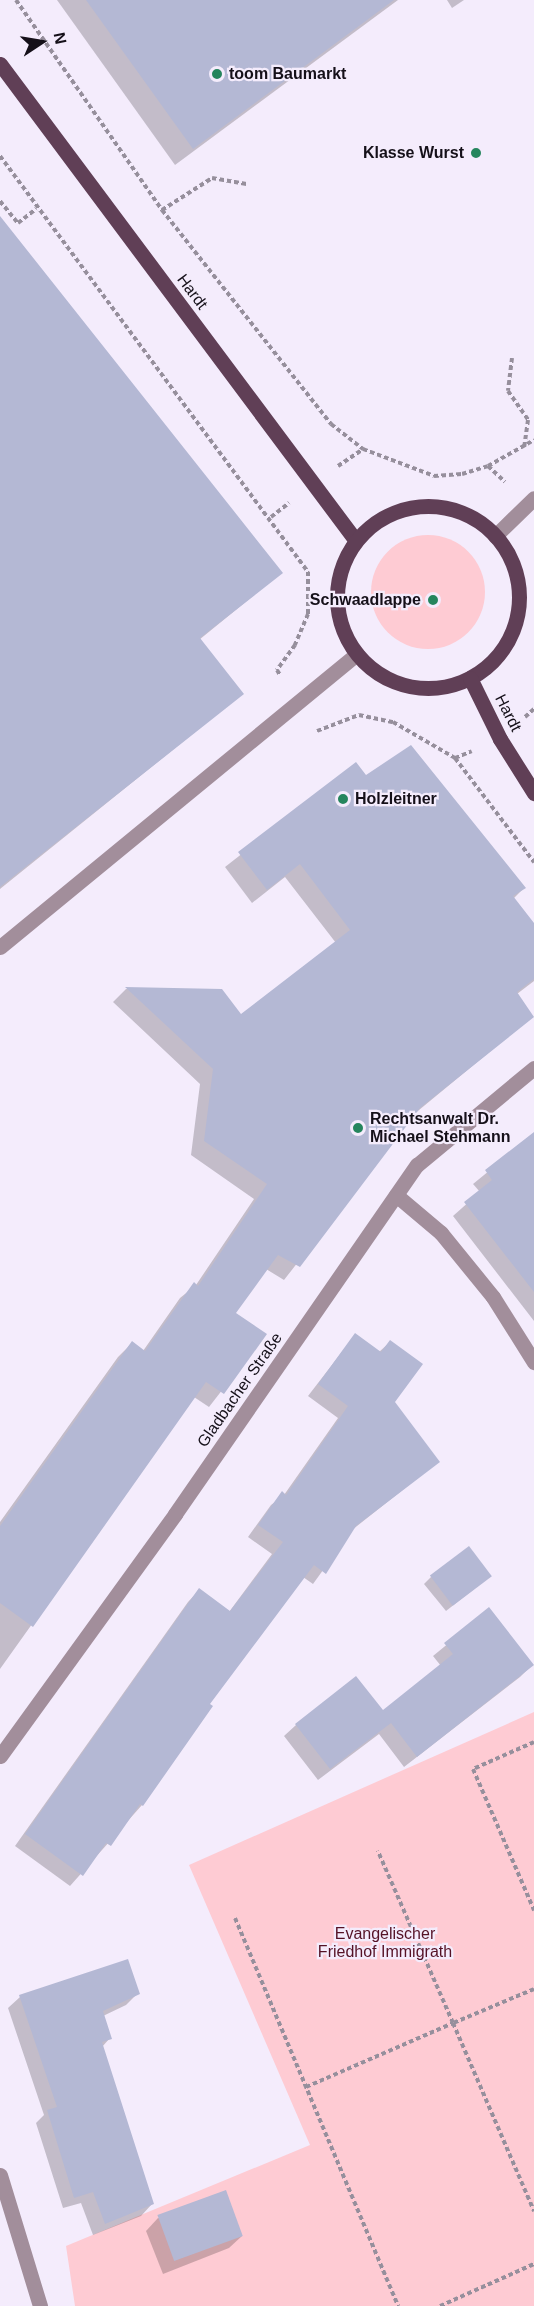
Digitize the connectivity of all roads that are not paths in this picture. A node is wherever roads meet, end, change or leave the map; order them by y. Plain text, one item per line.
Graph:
1 (0, 64) edge
2 (532, 501) edge
3 (495, 536) junction
4 (357, 541) junction
5 (357, 654) junction
6 (471, 678) junction
7 (534, 793) edge
8 (0, 947) edge
9 (534, 1068) edge
10 (396, 1195) junction
11 (534, 1362) edge
12 (0, 1756) edge
13 (0, 2175) edge
14 (40, 2306) edge

1 - 4 main road, Hardt
2 - 3 street
3 - 4 main road
3 - 6 main road
4 - 5 main road
5 - 6 main road
5 - 8 street
6 - 7 main road, Hardt
9 - 10 street, Gladbacher Straße
10 - 11 street
10 - 12 street, Gladbacher Straße
13 - 14 street

